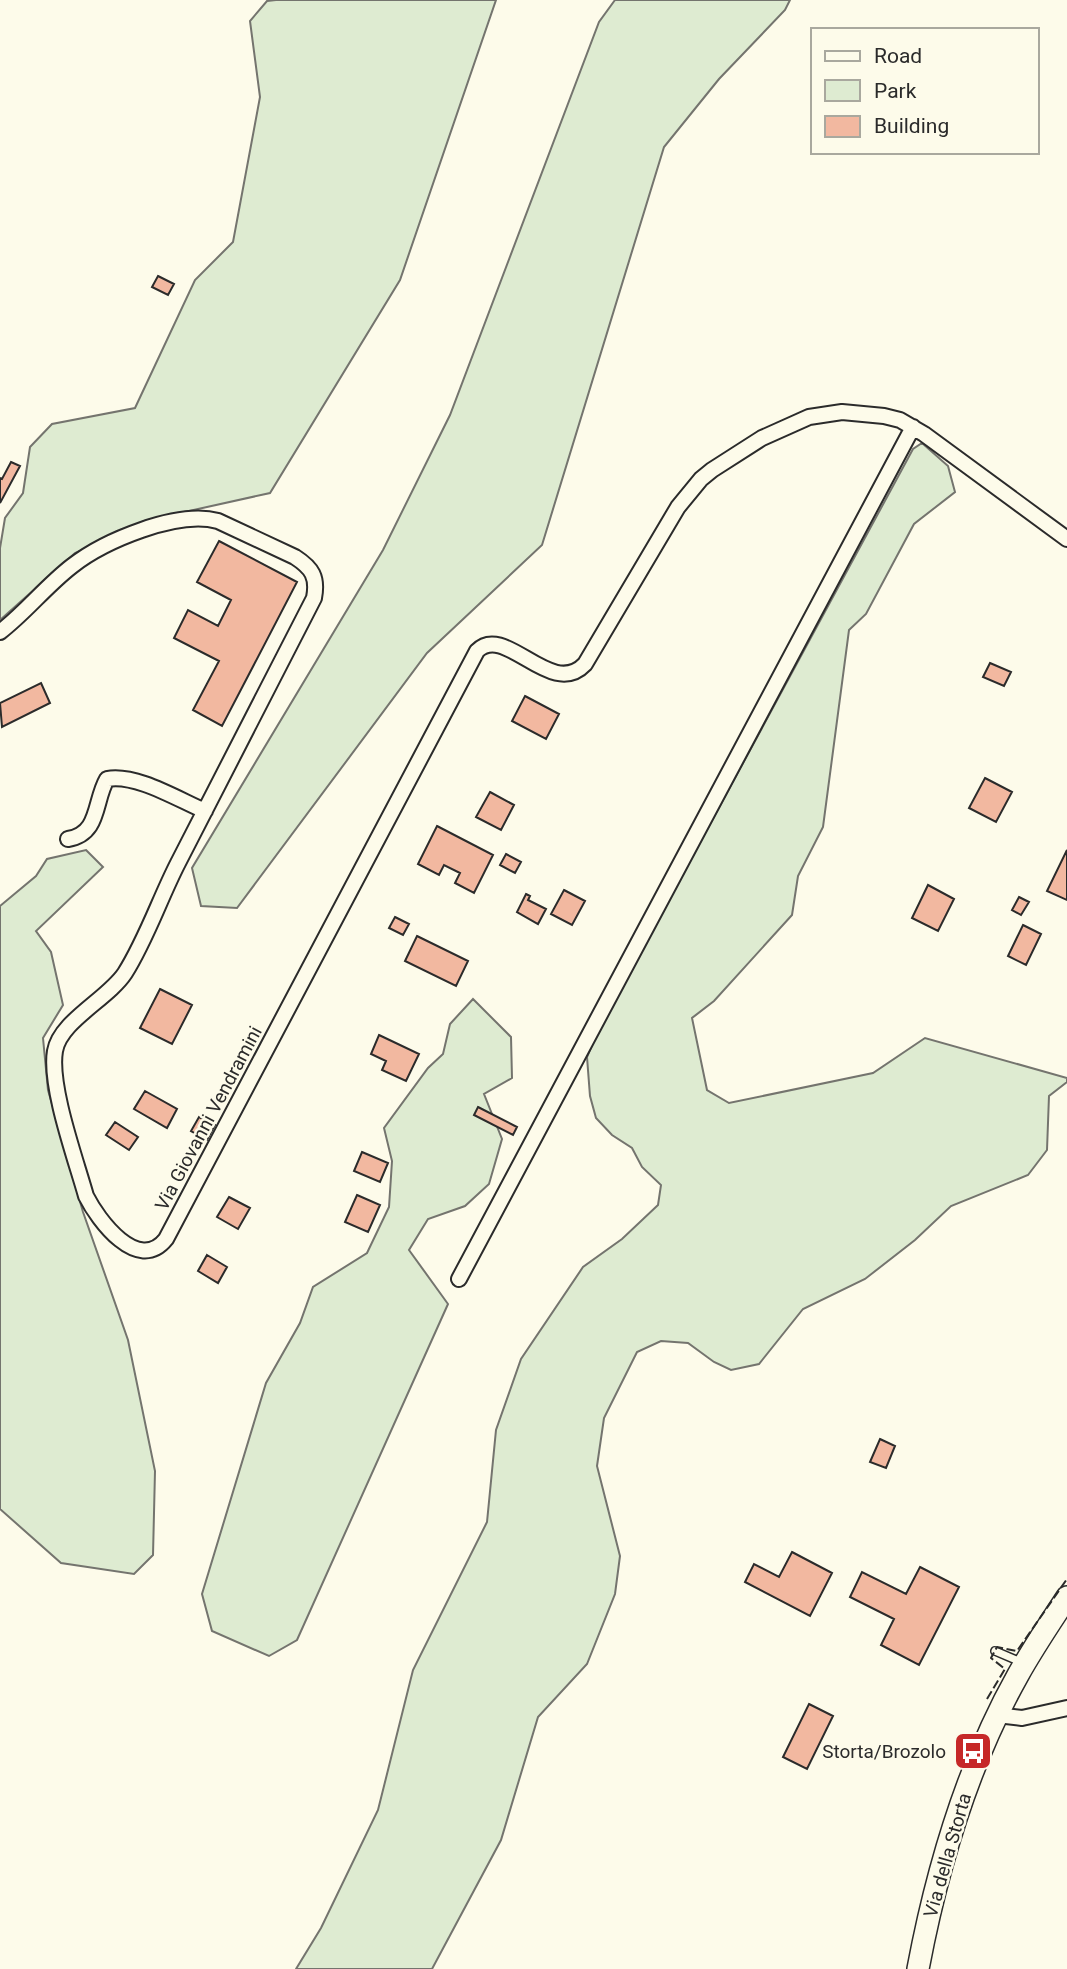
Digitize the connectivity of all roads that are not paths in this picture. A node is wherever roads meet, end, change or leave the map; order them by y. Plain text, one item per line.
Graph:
1 (913, 427) junction
2 (1067, 539) edge
3 (0, 632) edge
4 (205, 811) junction
5 (68, 839) dead end
6 (459, 1279) dead end
7 (1066, 1599) edge
8 (995, 1651) dead end
9 (1024, 1664) junction
10 (1067, 1707) edge
11 (997, 1715) junction
12 (918, 1969) edge

1 - 2 street, Via Giovanni Vendramini
1 - 4 street, Via Giovanni Vendramini
1 - 6 street
3 - 4 street, Via Giovanni Vendramini
4 - 5 street
7 - 9 main road, Via della Storta
8 - 9 lane
9 - 11 main road, Via della Storta
10 - 11 street
11 - 12 main road, Via della Storta

